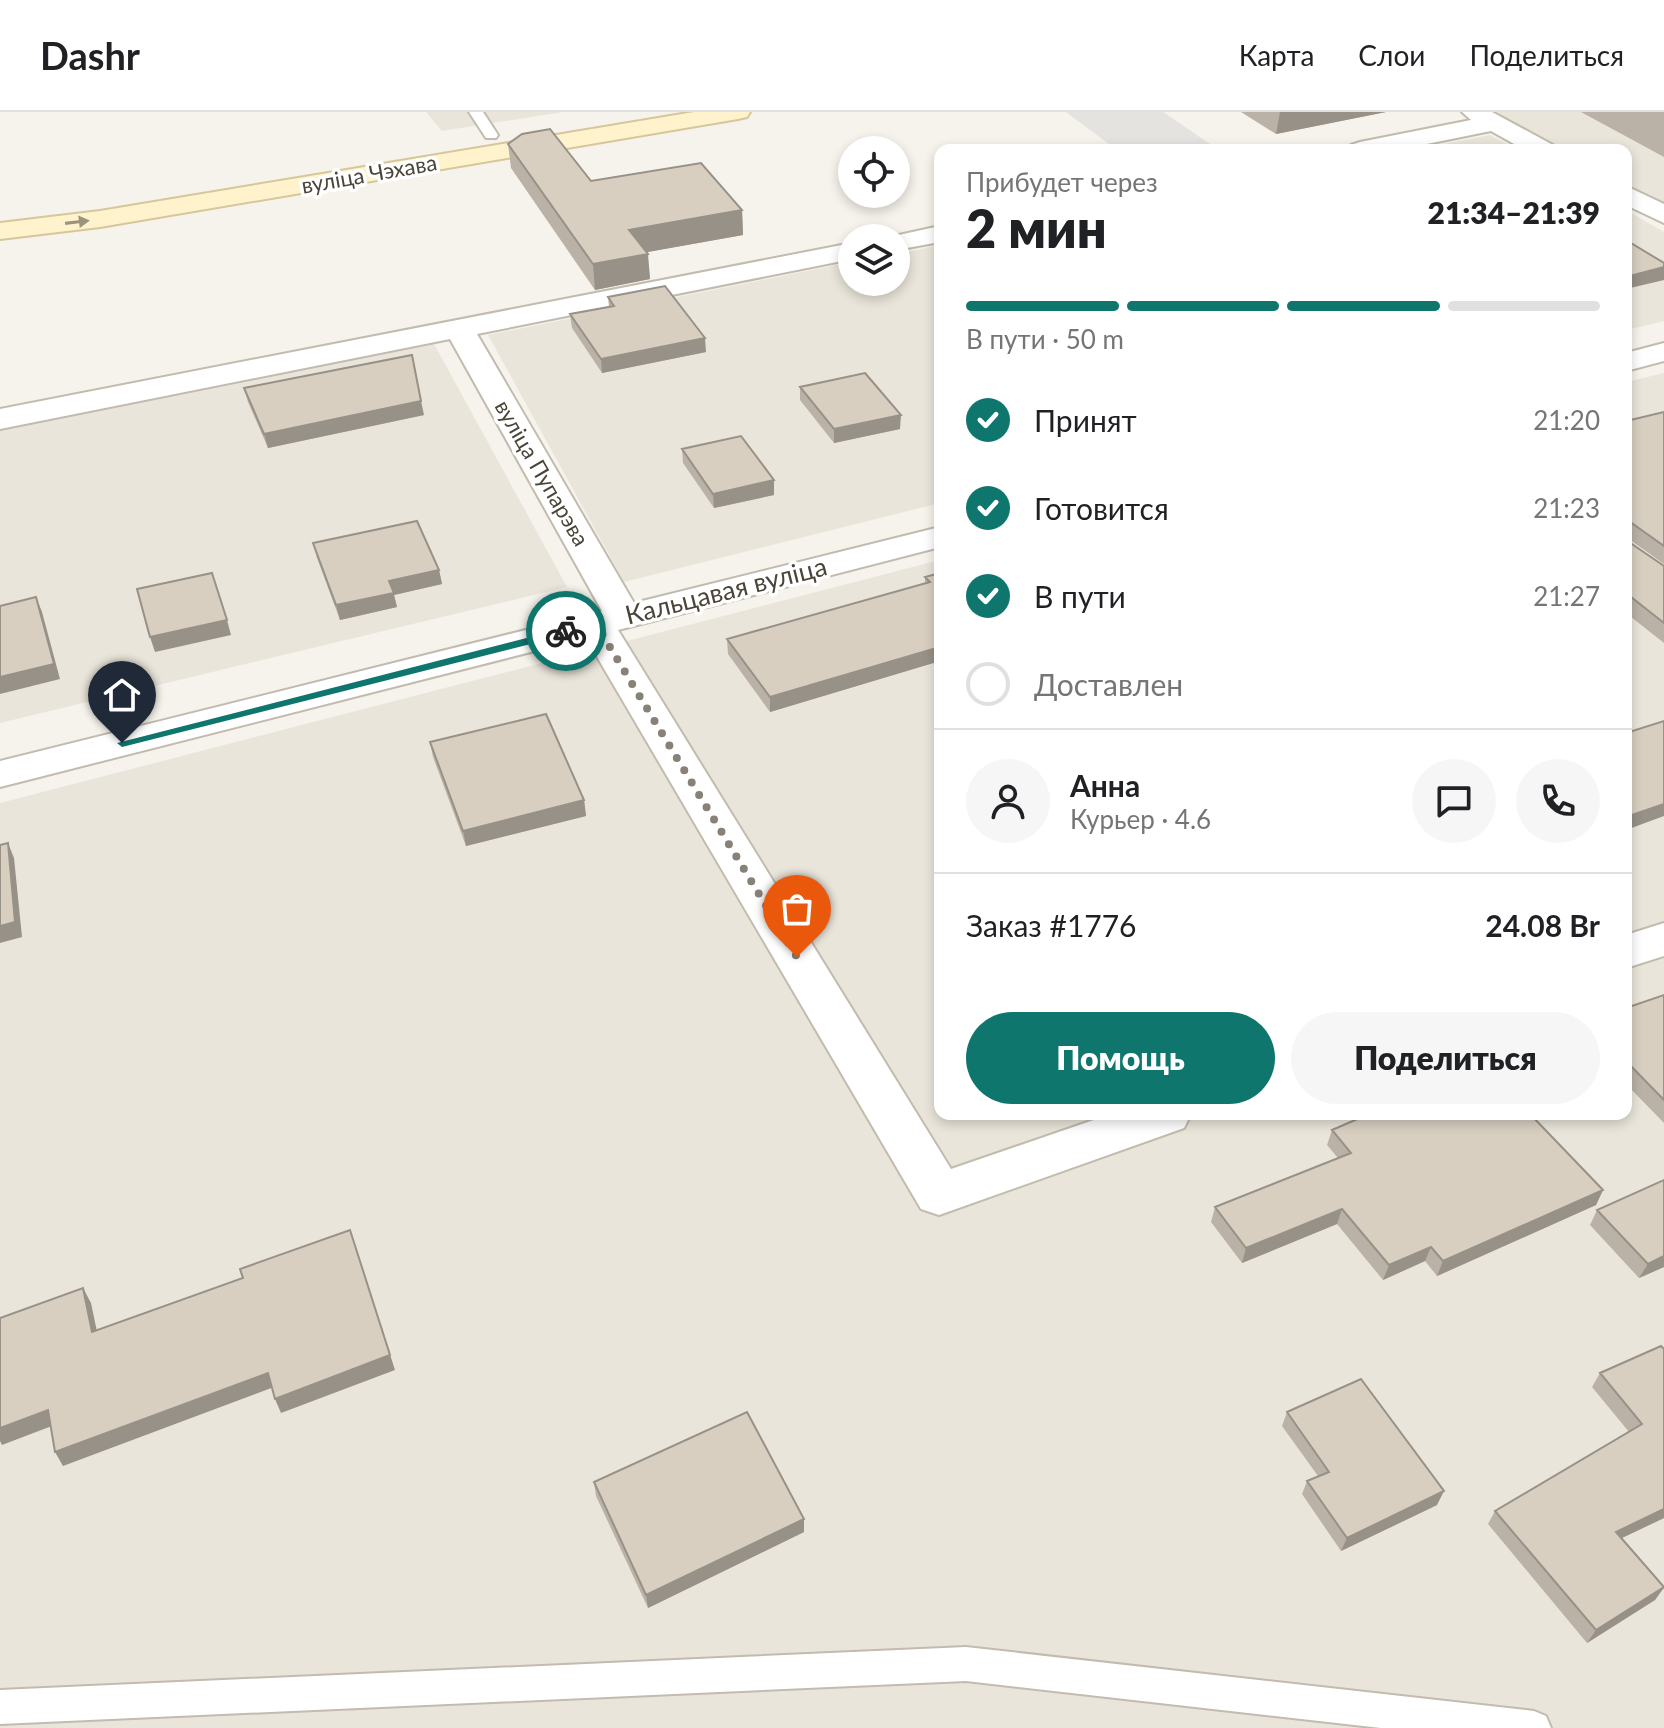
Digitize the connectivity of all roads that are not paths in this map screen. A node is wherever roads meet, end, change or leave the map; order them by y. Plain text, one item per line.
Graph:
1 (476, 112) edge
2 (632, 112) edge
3 (738, 112) edge
4 (1484, 117) edge
5 (491, 135) junction
6 (1383, 144) edge
7 (1533, 144) edge
8 (1632, 197) edge
9 (0, 210) edge
10 (1664, 215) edge
11 (0, 231) edge
12 (934, 235) edge
13 (910, 239) edge
14 (838, 254) edge
15 (459, 329) junction
16 (1664, 352) edge
17 (1632, 360) edge
18 (0, 419) edge
19 (934, 539) edge
20 (610, 620) junction
21 (0, 774) edge
22 (1664, 939) edge
23 (1632, 950) edge
24 (1150, 1120) edge
25 (0, 1707) edge
26 (1534, 1728) edge

1 - 5 lane
2 - 5 main road, вуліца Чэхава
11 -> 3 main road, вуліца Чэхава
4 - 6 street
4 - 7 street
5 - 9 main road, вуліца Чэхава
8 - 10 street
12 - 13 street
14 - 15 street
15 - 18 street
15 - 20 street, вуліца Пупарэва
16 - 17 street
19 - 20 street, Кальцавая вуліца
20 - 21 street, Кальцавая вуліца
20 - 24 street, вуліца Пупарэва
22 - 23 street
25 - 26 lane

